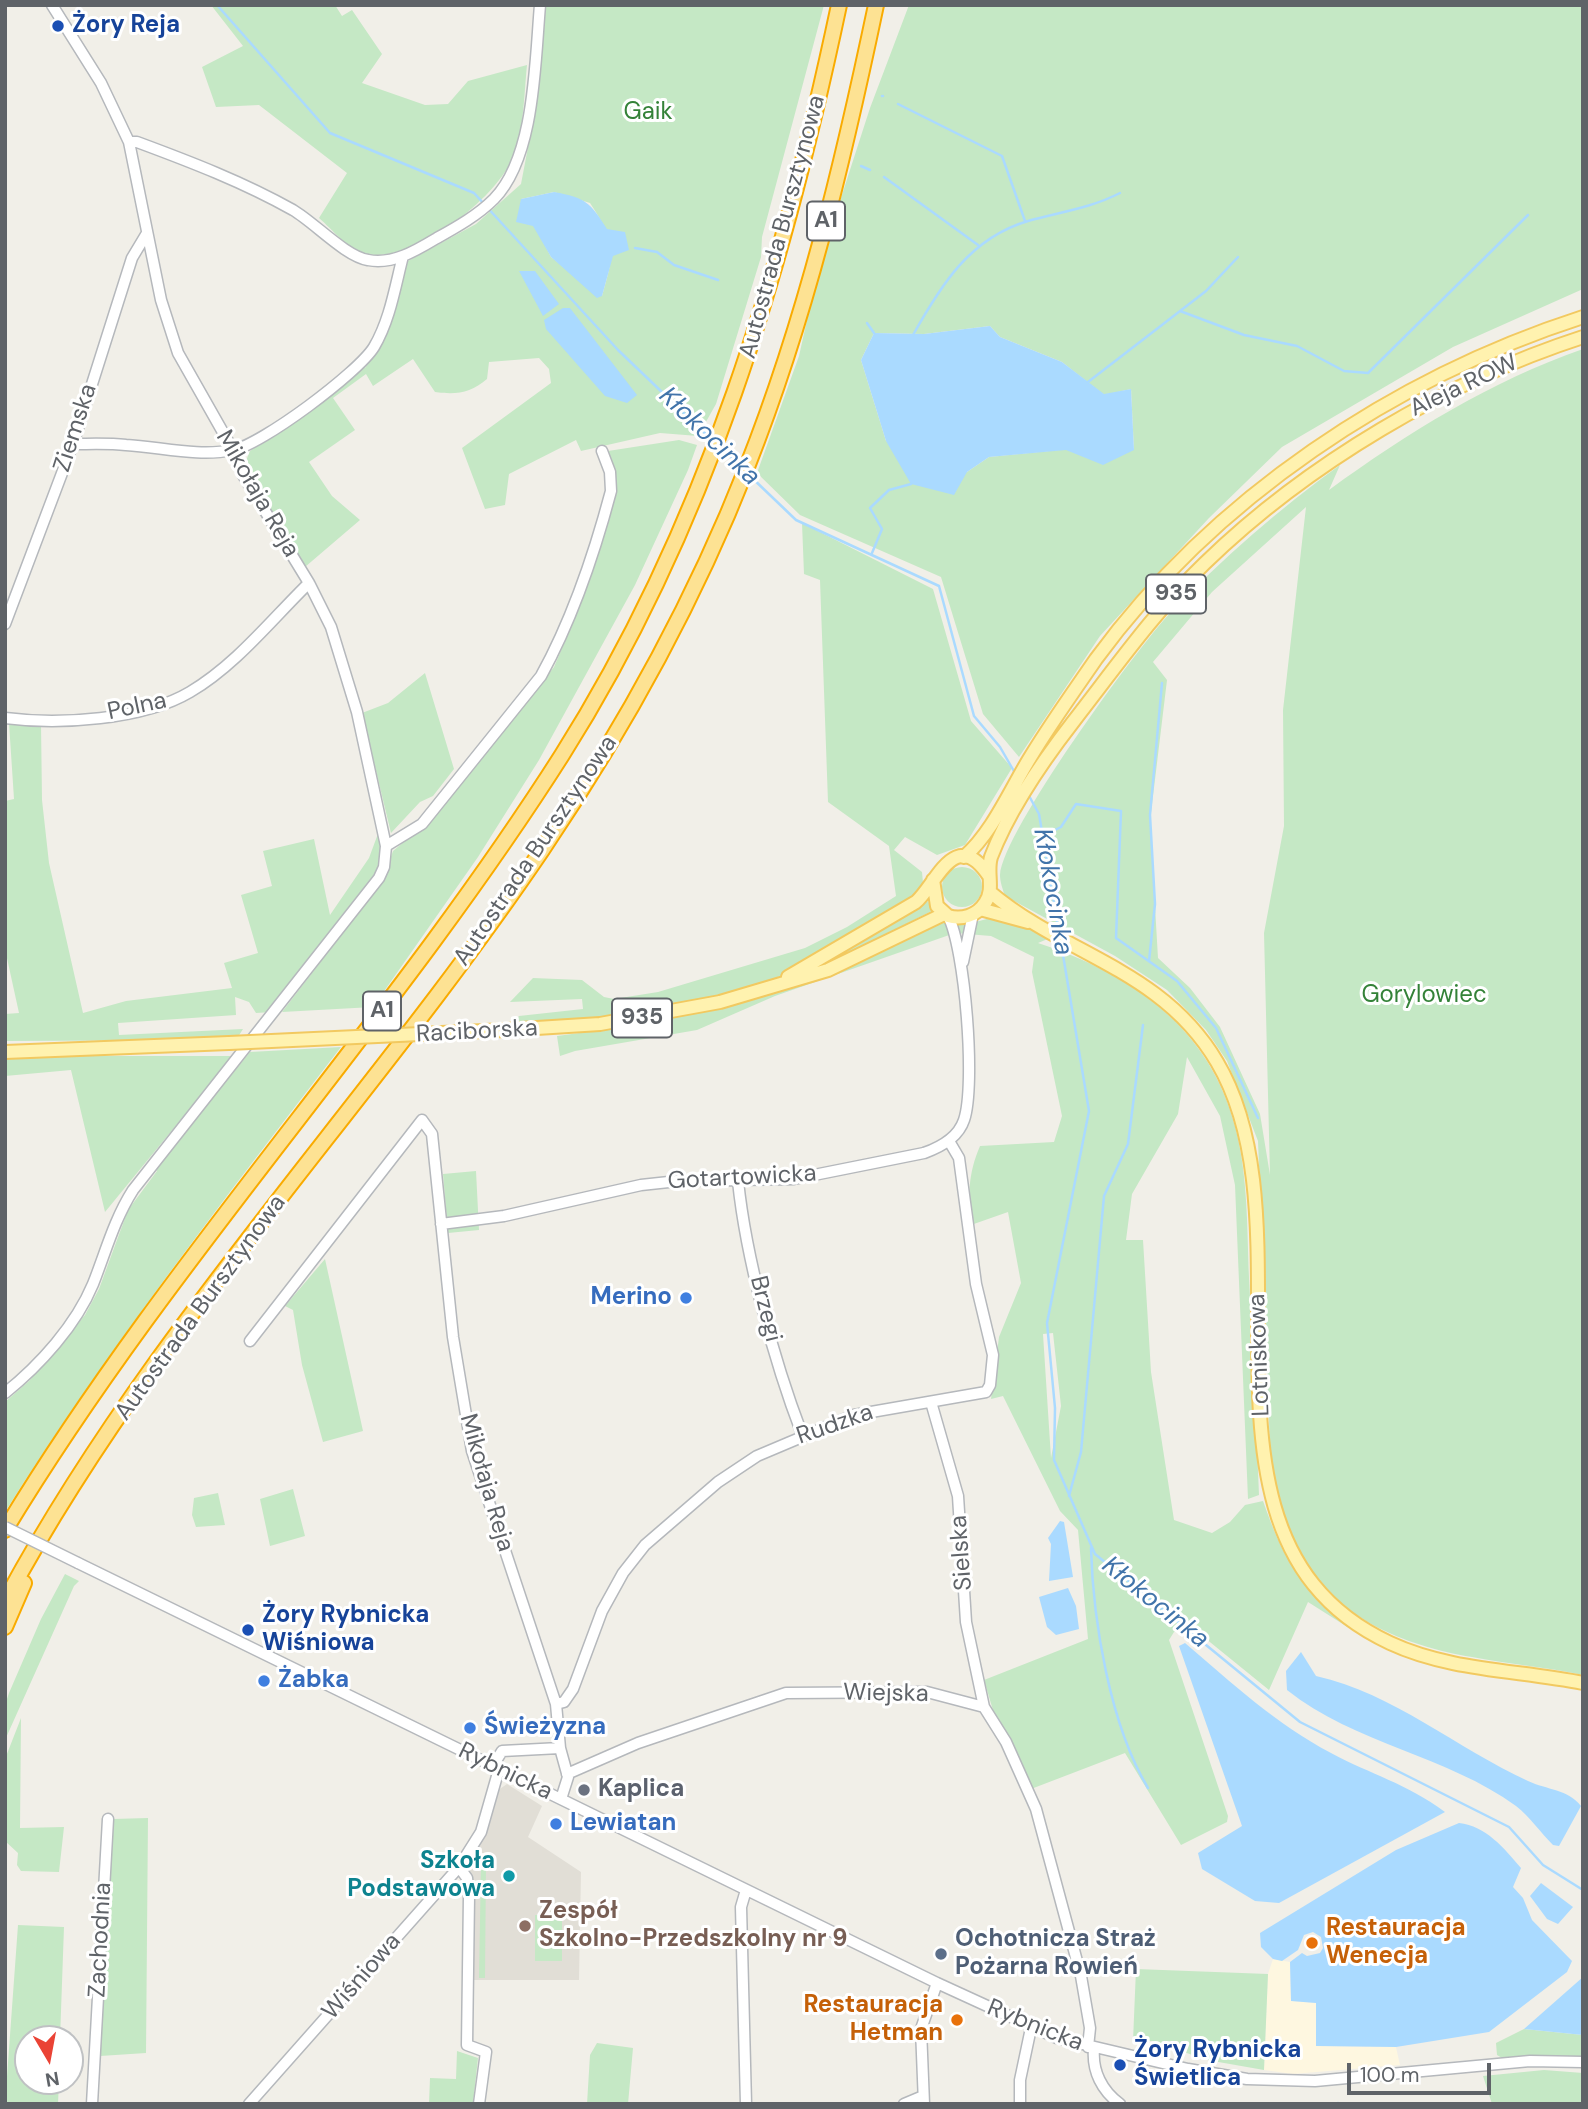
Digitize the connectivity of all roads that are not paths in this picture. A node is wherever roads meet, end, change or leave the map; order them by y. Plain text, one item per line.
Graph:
1 (52, 5) edge
2 (540, 5) edge
3 (839, 5) edge
4 (876, 5) edge
5 (129, 142) junction
6 (147, 233) junction
7 (403, 256) junction
8 (1583, 317) edge
9 (1583, 337) edge
10 (73, 444) junction
11 (233, 450) junction
12 (602, 451) dead end
13 (309, 583) junction
14 (5, 624) edge
15 (5, 718) edge
16 (386, 846) junction
17 (964, 857) junction
18 (989, 876) junction
19 (933, 880) junction
20 (990, 891) junction
21 (977, 911) junction
22 (946, 915) junction
23 (1031, 923) junction
24 (962, 970) junction
25 (775, 984) junction
26 (5, 1052) edge
27 (949, 1141) junction
28 (738, 1181) junction
29 (441, 1224) junction
30 (250, 1341) dead end
31 (5, 1392) edge
32 (931, 1402) junction
33 (802, 1434) junction
34 (5, 1529) edge
35 (46, 1530) junction
36 (5, 1601) edge
37 (5, 1627) edge
38 (1583, 1682) edge
39 (556, 1704) junction
40 (984, 1707) junction
41 (560, 1748) junction
42 (496, 1767) junction
43 (567, 1774) junction
44 (561, 1799) junction
45 (108, 1819) dead end
46 (459, 1867) junction
47 (746, 1890) junction
48 (937, 1983) junction
49 (1031, 2028) junction
50 (1091, 2048) junction
51 (1583, 2062) edge
52 (923, 2100) edge
53 (92, 2104) edge
54 (249, 2104) edge
55 (479, 2104) edge
56 (746, 2104) edge
57 (904, 2104) edge
58 (1020, 2104) edge
59 (1120, 2104) edge

1 - 5 street, Mikołaja Reja
2 - 7 street
3 - 34 highway, Autostrada Bursztynowa / A1
4 - 35 highway, Autostrada Bursztynowa / A1
5 - 6 street, Mikołaja Reja
5 - 7 street
6 - 10 street, Ziemska
6 - 11 street, Mikołaja Reja
7 - 11 street
8 - 17 main road, Aleja ROW / 935
9 - 18 main road, Aleja ROW / 935
10 - 11 street
10 - 14 street, Ziemska
11 - 13 street, Mikołaja Reja
12 - 16 street
13 - 15 street, Polna
13 - 16 street, Mikołaja Reja
16 - 31 street
17 - 18 main road
17 - 19 main road, 935
18 - 20 main road, 935
19 - 22 main road
19 - 25 main road, Raciborska / 935
20 - 21 main road
20 - 23 main road, Lotniskowa
21 - 22 main road, 935
21 - 23 main road, Lotniskowa
21 - 24 street
22 - 24 street
22 - 25 main road, Raciborska / 935
23 - 38 main road, Lotniskowa
24 - 27 street
25 - 26 main road, Raciborska / 935, bridge
27 - 28 street, Gotartowicka
27 - 32 street, Rudzka
28 - 29 street, Gotartowicka
28 - 33 street, Brzegi
29 - 30 street, Mikołaja Reja
29 - 39 street, Mikołaja Reja
32 - 33 street, Rudzka
32 - 40 street, Sielska
33 - 39 street, Rudzka
34 - 42 street, Rybnicka, bridge
35 - 36 highway, Autostrada Bursztynowa / A1
35 - 37 highway
39 - 41 street, Mikołaja Reja
40 - 43 street, Wiejska
40 - 50 street
41 - 42 street
41 - 43 street, Mikołaja Reja
42 - 44 street, Rybnicka
42 - 46 street, Wiśniowa
43 - 44 street, Mikołaja Reja
44 - 47 street, Rybnicka
45 - 53 street, Zachodnia
46 - 54 street, Wiśniowa
46 - 55 street
47 - 48 street, Rybnicka
47 - 56 street
48 - 49 street, Rybnicka
48 - 52 street
49 - 50 street, Rybnicka
49 - 58 street
50 - 51 street, Rybnicka
50 - 59 street
52 - 57 street

